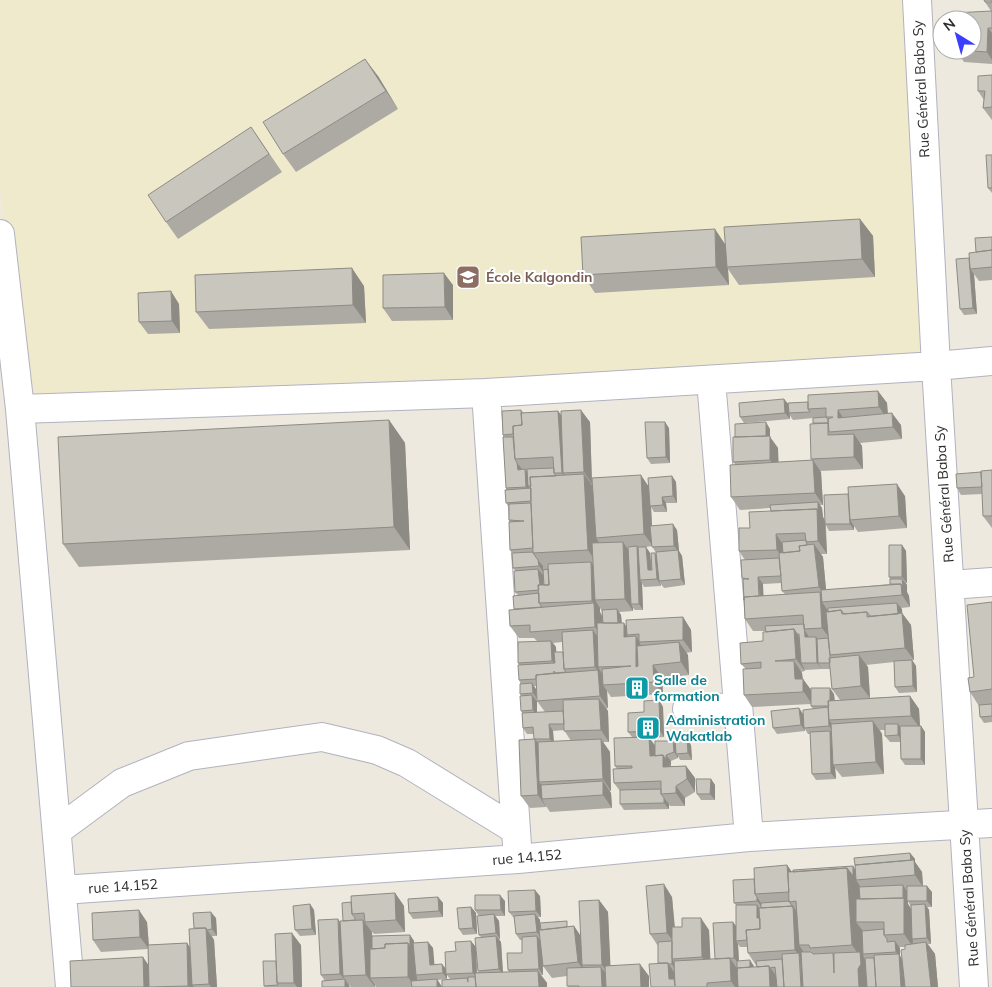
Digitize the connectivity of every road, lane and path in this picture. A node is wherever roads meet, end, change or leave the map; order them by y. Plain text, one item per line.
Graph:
1 (917, 0) edge
2 (0, 234) edge
3 (992, 361) edge
4 (936, 366) junction
5 (711, 380) junction
6 (486, 393) junction
7 (20, 409) junction
8 (992, 582) edge
9 (950, 585) junction
10 (737, 707) junction
11 (687, 709) dead end
12 (992, 823) edge
13 (964, 825) junction
14 (516, 830) junction
15 (57, 831) junction
16 (749, 837) junction
17 (518, 859) junction
18 (62, 890) junction
19 (70, 987) edge
20 (974, 987) edge

1 - 4 street, Rue Général Baba Sy
2 - 7 street
3 - 4 street
4 - 5 street
4 - 9 street, Rue Général Baba Sy
5 - 6 street
5 - 10 street
6 - 7 street
6 - 14 street
7 - 15 street
8 - 9 street
9 - 13 street, Rue Général Baba Sy
10 - 11 street
10 - 16 street
12 - 13 street, rue 14.152
13 - 16 street, rue 14.152
13 - 20 street, Rue Général Baba Sy
14 - 15 street
14 - 17 street
15 - 18 street
16 - 17 street, rue 14.152
17 - 18 street, rue 14.152
18 - 19 street

